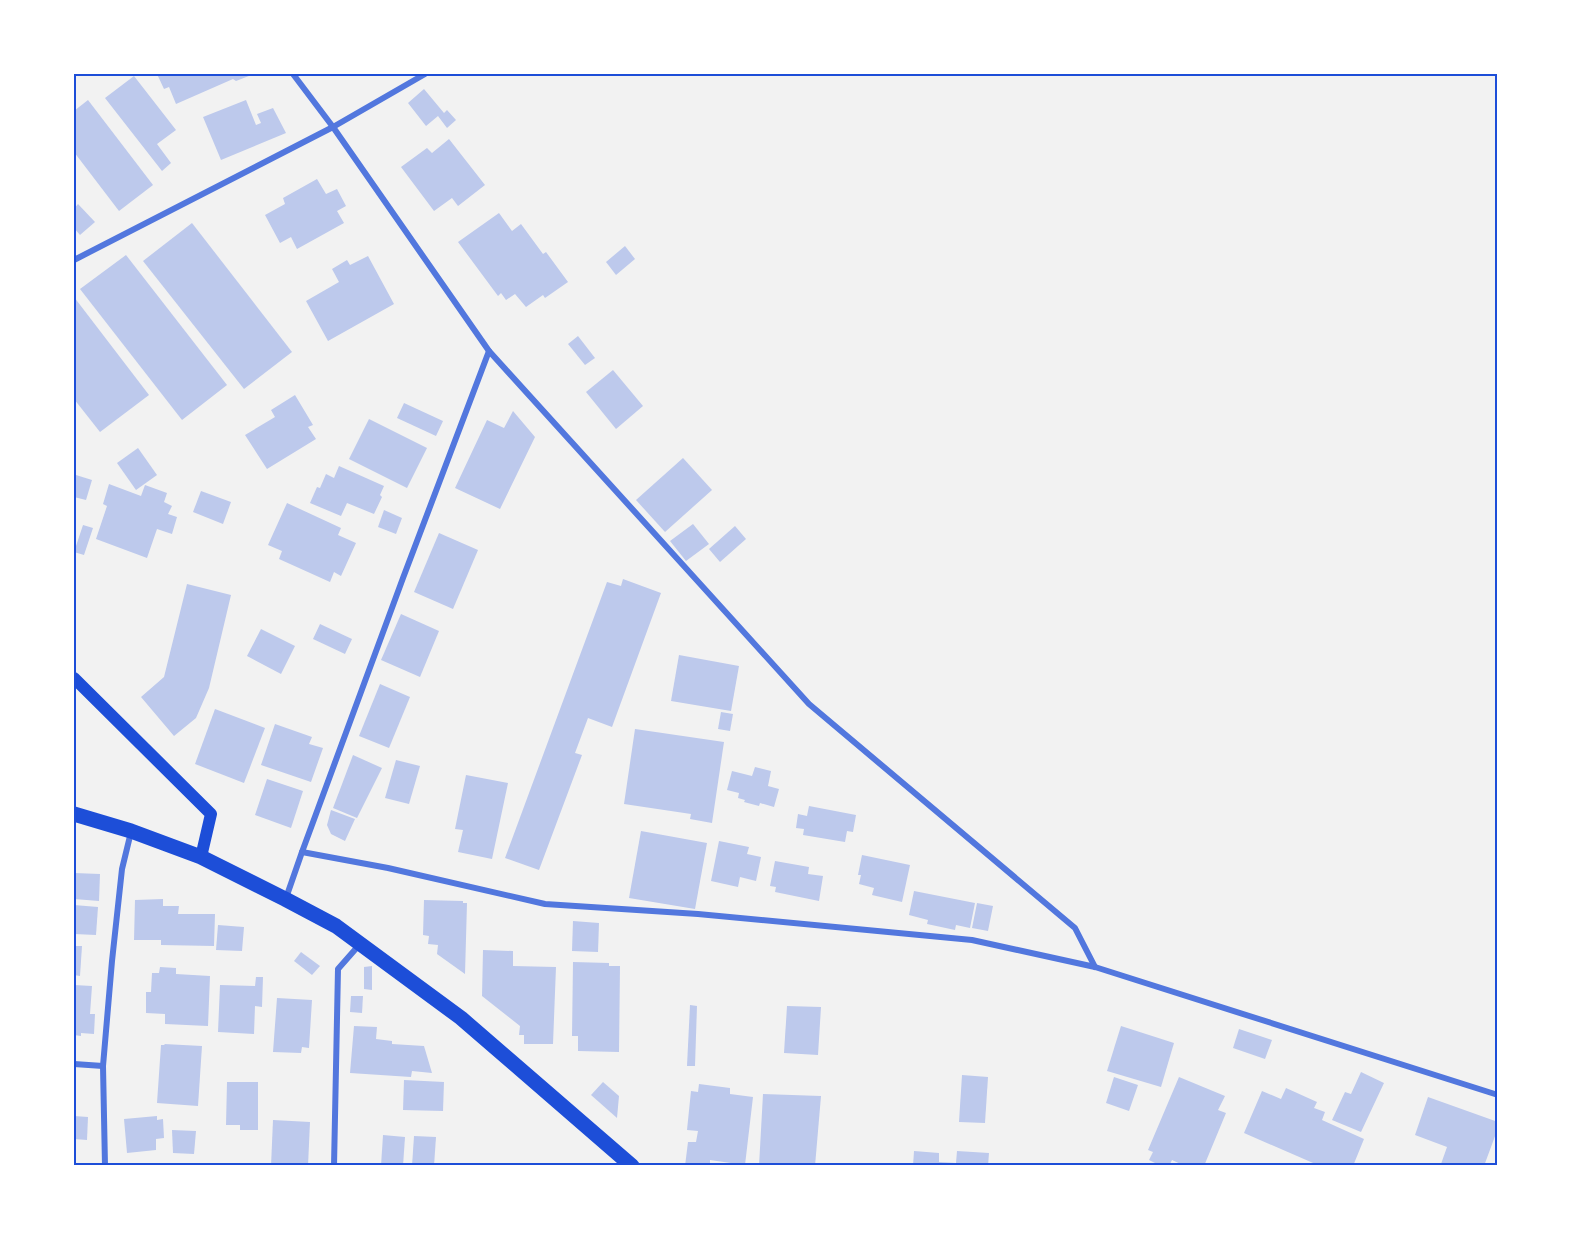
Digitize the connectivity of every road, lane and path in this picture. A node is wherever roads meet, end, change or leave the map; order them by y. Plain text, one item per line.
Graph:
1 (293, 74) edge
2 (425, 74) edge
3 (333, 127) junction
4 (74, 260) edge
5 (489, 351) junction
6 (74, 678) edge
7 (74, 814) edge
8 (131, 831) junction
9 (303, 852) junction
10 (201, 857) junction
11 (285, 898) junction
12 (360, 944) junction
13 (1095, 967) junction
14 (74, 1064) edge
15 (103, 1066) junction
16 (1497, 1095) edge
17 (105, 1166) edge
18 (334, 1166) edge
19 (632, 1166) edge

1 - 3 street
2 - 3 street
3 - 4 street
3 - 5 street
5 - 9 street
5 - 13 street
6 - 10 main road
7 - 8 main road
8 - 10 main road
8 - 15 street
9 - 11 street
9 - 13 street
10 - 11 main road
11 - 12 main road
12 - 18 street
12 - 19 main road
13 - 16 street
14 - 15 street
15 - 17 street

